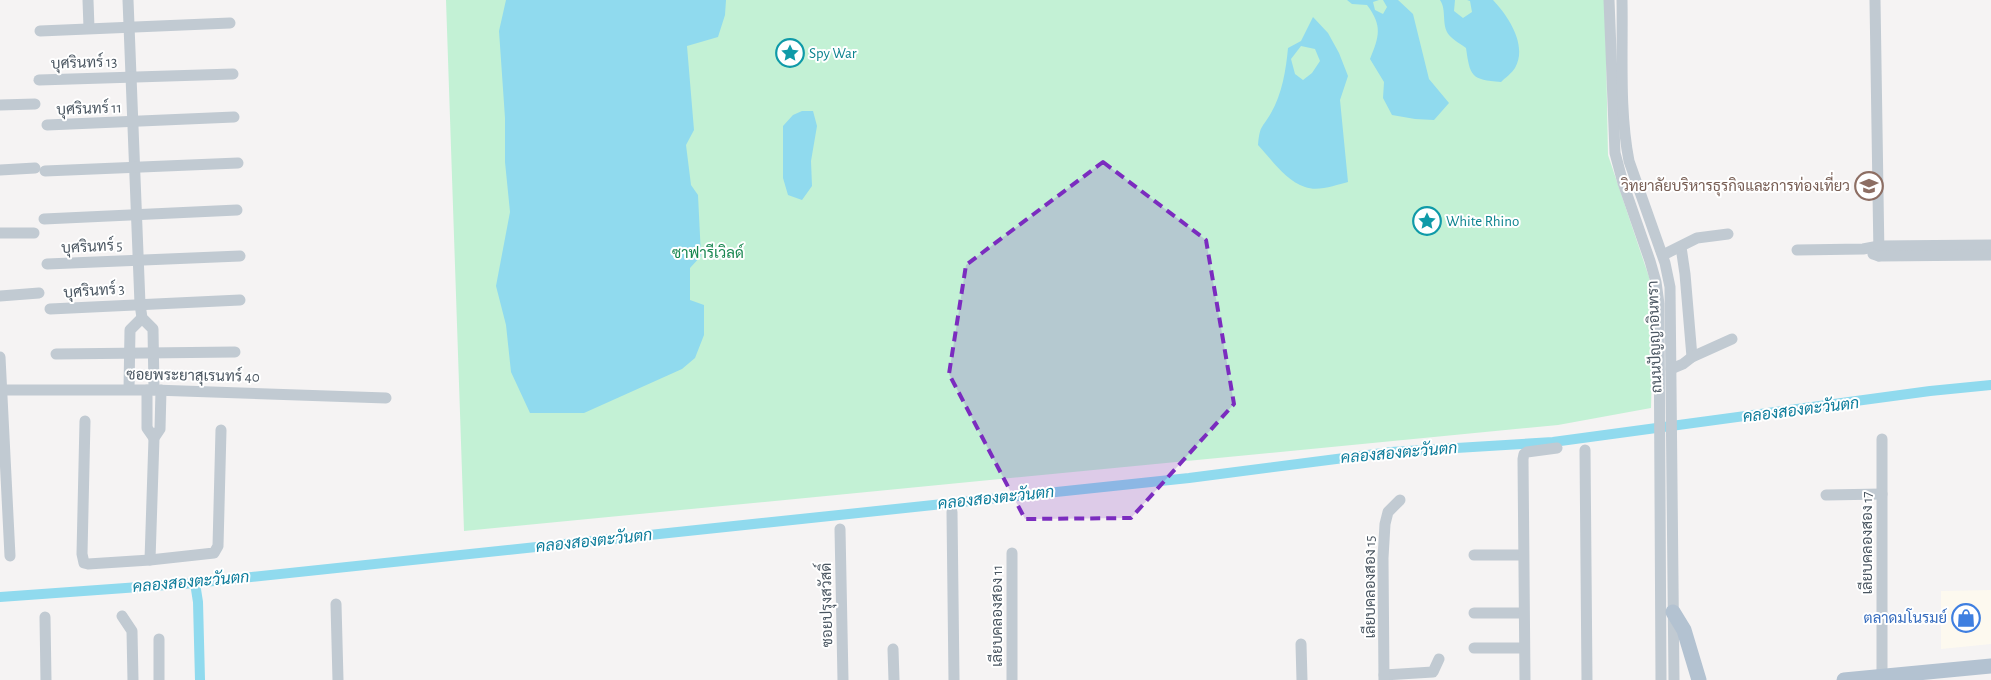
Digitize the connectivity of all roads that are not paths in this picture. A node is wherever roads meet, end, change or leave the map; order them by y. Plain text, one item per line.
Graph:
1 (88, 0) edge
2 (128, 0) edge
3 (1609, 0) edge
4 (1622, 0) edge
5 (1875, 0) edge
6 (230, 24) dead end
7 (128, 26) junction
8 (89, 28) junction
9 (40, 31) dead end
10 (233, 74) dead end
11 (130, 77) junction
12 (39, 80) dead end
13 (35, 104) dead end
14 (0, 105) edge
15 (234, 117) dead end
16 (132, 122) junction
17 (47, 125) dead end
18 (238, 164) dead end
19 (134, 167) junction
20 (0, 170) edge
21 (237, 210) dead end
22 (136, 214) junction
23 (44, 219) dead end
24 (0, 233) edge
25 (34, 233) dead end
26 (1728, 234) dead end
27 (1991, 245) edge
28 (1681, 247) junction
29 (1797, 250) dead end
30 (1879, 251) junction
31 (1663, 255) junction
32 (1991, 255) edge
33 (240, 256) dead end
34 (138, 259) junction
35 (47, 264) dead end
36 (39, 293) dead end
37 (0, 296) edge
38 (240, 300) dead end
39 (140, 304) junction
40 (50, 309) dead end
41 (142, 318) junction
42 (1732, 339) dead end
43 (129, 352) junction
44 (155, 352) junction
45 (235, 352) dead end
46 (56, 354) dead end
47 (0, 357) edge
48 (1692, 357) junction
49 (1671, 369) junction
50 (129, 389) junction
51 (1, 390) edge
52 (154, 390) junction
53 (386, 398) dead end
54 (85, 421) dead end
55 (1659, 422) junction
56 (1672, 422) junction
57 (221, 430) dead end
58 (1882, 439) dead end
59 (1557, 448) dead end
60 (1584, 450) dead end
61 (1882, 494) junction
62 (1826, 495) dead end
63 (1400, 500) dead end
64 (952, 512) dead end
65 (840, 530) dead end
66 (1012, 553) dead end
67 (1474, 555) dead end
68 (1523, 555) junction
69 (10, 556) dead end
70 (150, 560) junction
71 (336, 604) dead end
72 (1673, 612) junction
73 (1474, 613) dead end
74 (1523, 613) junction
75 (46, 616) dead end
76 (122, 616) dead end
77 (1912, 618) dead end
78 (1882, 619) junction
79 (160, 639) dead end
80 (1301, 644) dead end
81 (1474, 648) dead end
82 (1524, 648) junction
83 (893, 649) dead end
84 (1439, 659) dead end
85 (1991, 666) edge
86 (1882, 676) junction
87 (1384, 678) edge
88 (46, 680) edge
89 (133, 680) edge
90 (159, 680) edge
91 (338, 680) edge
92 (843, 680) edge
93 (894, 680) edge
94 (954, 680) edge
95 (1012, 680) edge
96 (1302, 680) edge
97 (1524, 680) edge
98 (1587, 680) edge
99 (1661, 680) edge
100 (1674, 680) edge
101 (1699, 680) edge
102 (1844, 680) edge

1 - 8 street
2 - 7 street
3 - 55 street, ถนนปัญญาอินทรา
4 - 31 street, ถนนปัญญาอินทรา
5 - 30 street
6 - 7 street
7 - 8 street
7 - 11 street
8 - 9 street
10 - 11 street, บุศรินทร์ 13
11 - 12 street, บุศรินทร์ 13
11 - 16 street
13 - 14 street
15 - 16 street, บุศรินทร์ 11
16 - 17 street, บุศรินทร์ 11
16 - 19 street
18 - 19 street
19 - 20 street
19 - 22 street
21 - 22 street
22 - 23 street
22 - 34 street
24 - 25 street
26 - 28 street
27 - 30 street
28 - 31 street
28 - 48 street
29 - 30 street
30 - 32 street
31 - 49 street, ถนนปัญญาอินทรา
33 - 34 street, บุศรินทร์ 5
34 - 35 street, บุศรินทร์ 5
34 - 39 street
36 - 37 street
38 - 39 street, บุศรินทร์ 3
39 - 40 street, บุศรินทร์ 3
39 - 41 street
41 - 43 street
41 - 44 street
42 - 48 street
43 - 44 street
43 - 46 street
43 - 50 street
44 - 45 street
44 - 52 street
47 - 51 street
48 - 49 street
49 - 56 street, ถนนปัญญาอินทรา
50 - 51 street, ซอยพระยาสุเรนทร์ 40
50 - 52 street, ซอยพระยาสุเรนทร์ 40
51 - 69 street
52 - 53 street, ซอยพระยาสุเรนทร์ 40
52 - 70 street
54 - 70 street
55 - 56 street
55 - 99 street, ถนนปัญญาอินทรา
56 - 72 street, ถนนปัญญาอินทรา
57 - 70 street
58 - 61 street, เลียบคลองสอง 17
59 - 68 street
60 - 98 street
61 - 62 street
61 - 78 street, เลียบคลองสอง 17
63 - 87 street, เลียบคลองสอง 15
64 - 94 street
65 - 92 street, ซอยปรุงสวัสดิ์
66 - 95 street, เลียบคลองสอง 11
67 - 68 street
68 - 74 street
71 - 91 street
72 - 100 street, ถนนปัญญาอินทรา
72 - 101 main road
73 - 74 street
74 - 82 street
75 - 88 street
76 - 89 street
77 - 78 street
78 - 86 street, เลียบคลองสอง 17
79 - 90 street
80 - 96 street
81 - 82 street
82 - 97 street
83 - 93 street
84 - 87 street
85 - 86 main road
86 - 102 main road

